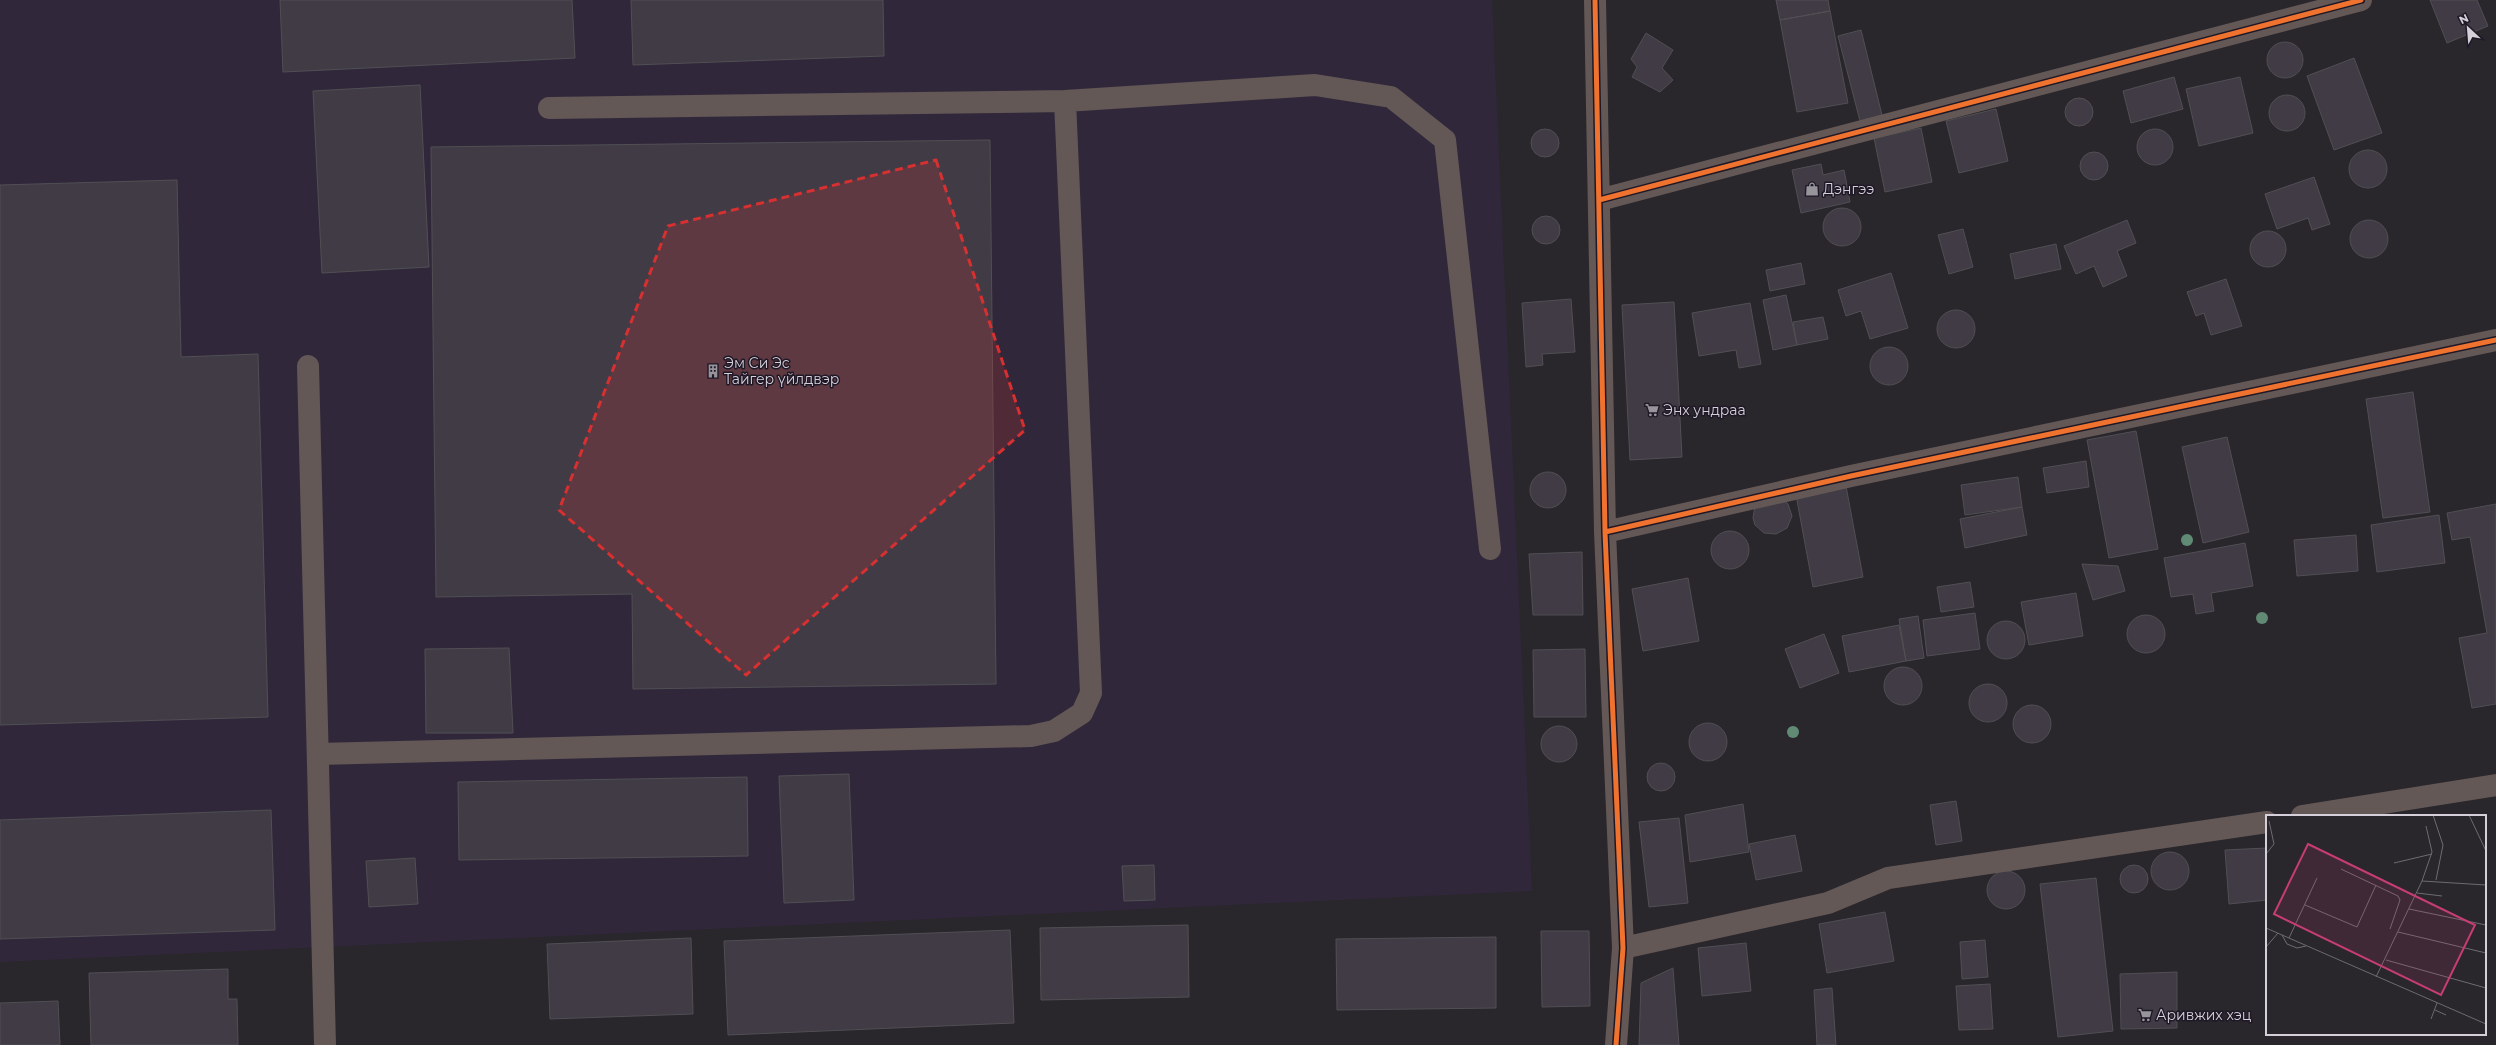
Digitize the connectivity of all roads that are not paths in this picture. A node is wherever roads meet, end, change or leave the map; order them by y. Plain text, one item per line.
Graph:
1 (1595, 0) edge
2 (2361, 0) edge
3 (1065, 101) junction
4 (549, 108) dead end
5 (1599, 200) junction
6 (2496, 340) edge
7 (308, 366) dead end
8 (1605, 532) junction
9 (1490, 549) dead end
10 (318, 754) junction
11 (2496, 785) edge
12 (2308, 815) edge
13 (2266, 822) edge
14 (1623, 948) junction
15 (325, 1045) edge
16 (1616, 1045) edge

1 - 5 street
2 - 5 street
3 - 4 street
3 - 9 street
3 - 10 street
5 - 8 street
6 - 8 street
7 - 10 street
8 - 14 street
10 - 15 street
11 - 12 street
13 - 14 street
14 - 16 street

